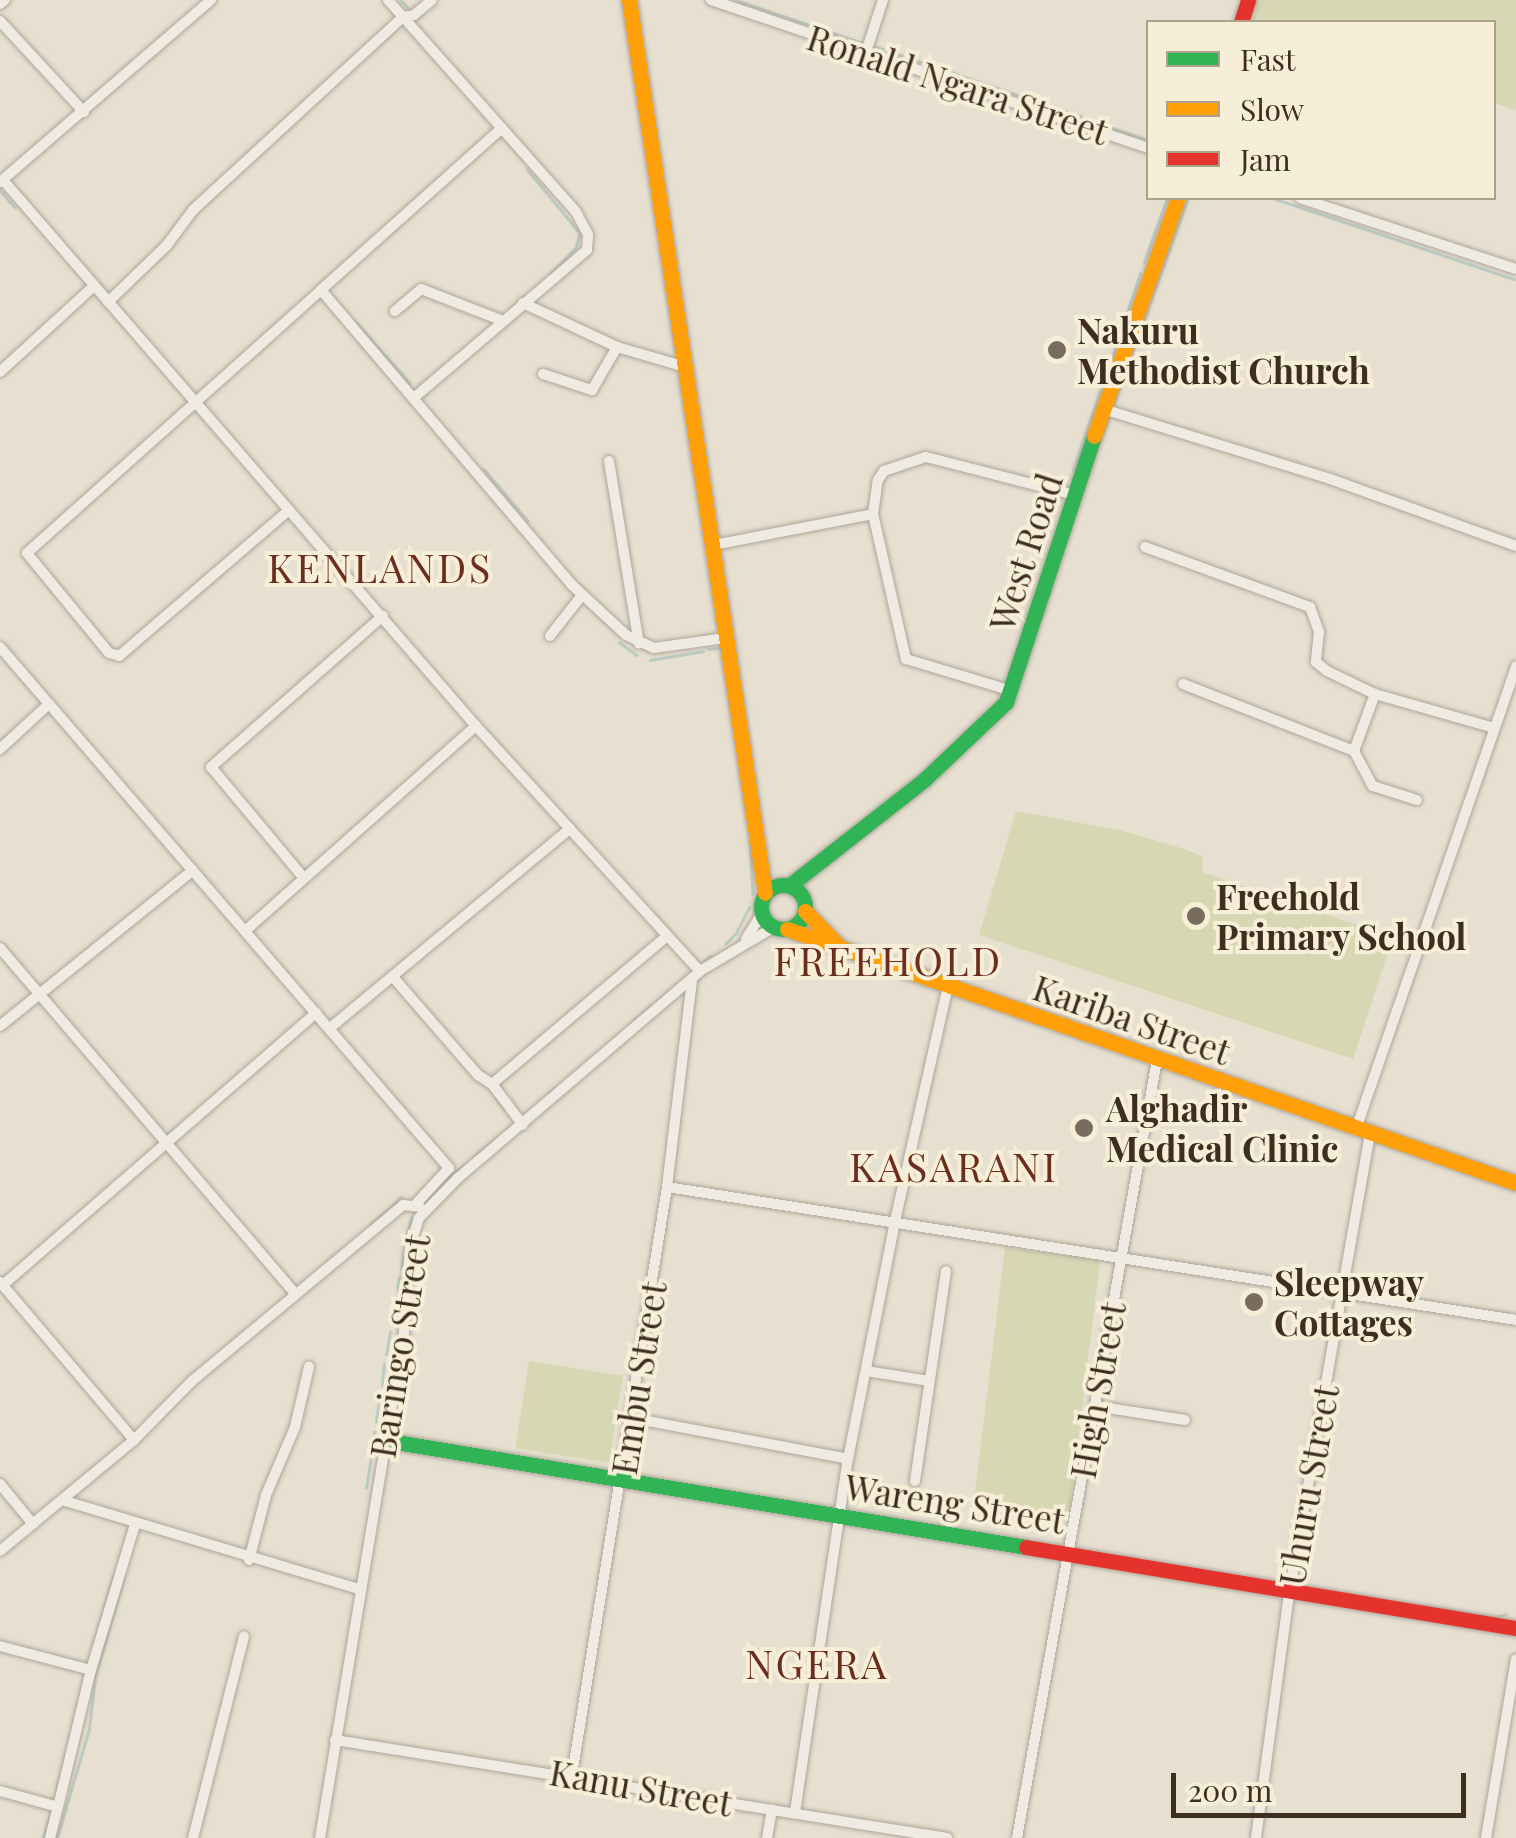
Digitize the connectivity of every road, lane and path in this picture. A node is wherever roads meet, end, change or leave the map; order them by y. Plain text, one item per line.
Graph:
1 (211, 0) edge
2 (388, 0) edge
3 (432, 0) edge
4 (629, 0) edge
5 (711, 0) edge
6 (883, 0) edge
7 (402, 17) junction
8 (0, 20) edge
9 (866, 52) junction
10 (84, 112) junction
11 (502, 128) junction
12 (1146, 147) edge
13 (2, 181) edge
14 (1177, 200) edge
15 (1306, 200) edge
16 (1516, 268) edge
17 (94, 286) junction
18 (321, 290) junction
19 (108, 302) junction
20 (523, 303) junction
21 (396, 311) dead end
22 (503, 321) junction
23 (617, 347) junction
24 (686, 367) junction
25 (0, 372) edge
26 (543, 374) dead end
27 (415, 396) junction
28 (199, 404) junction
29 (1103, 409) junction
30 (609, 461) dead end
31 (1075, 494) junction
32 (289, 510) junction
33 (873, 514) junction
34 (714, 545) junction
35 (1516, 546) edge
36 (1146, 547) dead end
37 (582, 595) junction
38 (383, 616) junction
39 (550, 636) dead end
40 (725, 638) junction
41 (639, 644) junction
42 (0, 647) edge
43 (1516, 666) edge
44 (1183, 684) dead end
45 (1012, 691) junction
46 (1375, 694) junction
47 (50, 704) junction
48 (476, 726) junction
49 (1494, 728) junction
50 (0, 749) edge
51 (1354, 751) junction
52 (1417, 800) dead end
53 (570, 829) junction
54 (760, 856) junction
55 (828, 857) junction
56 (193, 870) junction
57 (303, 877) junction
58 (786, 885) junction
59 (766, 892) junction
60 (805, 905) junction
61 (762, 913) junction
62 (780, 928) junction
63 (245, 931) junction
64 (666, 936) junction
65 (746, 940) junction
66 (0, 948) edge
67 (841, 949) junction
68 (696, 976) junction
69 (393, 977) junction
70 (948, 985) junction
71 (40, 994) junction
72 (316, 1014) junction
73 (0, 1026) edge
74 (330, 1028) junction
75 (1156, 1060) junction
76 (492, 1084) junction
77 (522, 1124) junction
78 (1363, 1132) junction
79 (163, 1142) junction
80 (1516, 1183) edge
81 (667, 1186) junction
82 (420, 1207) junction
83 (894, 1221) junction
84 (1118, 1258) junction
85 (946, 1271) dead end
86 (1, 1284) edge
87 (1341, 1293) junction
88 (296, 1294) junction
89 (1516, 1320) edge
90 (309, 1367) dead end
91 (866, 1371) junction
92 (929, 1380) junction
93 (1095, 1406) junction
94 (632, 1418) junction
95 (1185, 1420) dead end
96 (134, 1440) junction
97 (384, 1440) junction
98 (848, 1460) junction
99 (622, 1481) junction
100 (915, 1481) dead end
101 (0, 1484) edge
102 (62, 1500) junction
103 (840, 1517) junction
104 (32, 1524) junction
105 (135, 1524) junction
106 (1069, 1550) junction
107 (0, 1552) edge
108 (250, 1560) junction
109 (358, 1590) junction
110 (1289, 1593) junction
111 (1516, 1628) edge
112 (244, 1636) dead end
113 (0, 1646) edge
114 (1516, 1659) edge
115 (90, 1670) junction
116 (335, 1740) junction
117 (572, 1774) junction
118 (0, 1791) edge
119 (58, 1807) junction
120 (772, 1809) junction
121 (795, 1812) junction
122 (50, 1838) edge
123 (193, 1838) edge
124 (320, 1838) edge
125 (767, 1838) edge
126 (947, 1838) edge
127 (1017, 1838) edge
128 (1256, 1838) edge
129 (1486, 1838) edge

1 - 10 street
2 - 7 street
3 - 7 street
4 - 24 street
5 - 9 street, Ronald Ngara Street
6 - 9 street
7 - 11 street
7 - 19 street
8 - 10 street
9 - 12 street, Ronald Ngara Street
10 - 13 street
11 - 18 street
11 - 20 street
13 - 17 street
14 - 29 street, West Road
15 - 16 street
17 - 19 street
17 - 25 street
18 - 27 street
18 - 28 street
19 - 28 street
20 - 22 street
20 - 23 street
21 - 22 street
22 - 27 street
23 - 24 street
23 - 26 street
24 - 34 street
27 - 37 street
28 - 32 street
28 - 32 street
29 - 31 street, West Road
29 - 35 street
30 - 41 street
31 - 33 street
31 - 45 street, West Road
32 - 38 street
33 - 34 street
33 - 45 street
34 - 40 street
36 - 46 street
37 - 39 street
37 - 41 street
38 - 48 street
38 - 57 street
40 - 41 street
40 - 54 street
42 - 47 street
43 - 49 street, Uhuru Street
44 - 51 street
45 - 55 street, West Road
46 - 49 street
46 - 51 street
47 - 50 street
47 - 56 street
48 - 53 street
48 - 57 street
49 - 78 street, Uhuru Street
51 - 52 street
53 - 64 street
53 - 69 street
54 - 58 street
54 - 59 street
55 - 58 street, West Road
55 - 60 street, West Road
56 - 63 street
56 - 71 street
57 - 63 street
58 - 59 street
58 - 60 street
59 - 61 street
60 - 62 street
60 - 67 street
61 - 62 street
61 - 65 street, Baringo Street
62 - 65 street, Baringo Street
62 - 67 street, Kariba Street
63 - 72 street
64 - 68 street
64 - 76 street
65 - 68 street, Baringo Street
66 - 71 street
67 - 70 street, Kariba Street
68 - 77 street, Baringo Street
68 - 81 street, Embu Street
69 - 74 street
69 - 76 street
70 - 75 street, Kariba Street
70 - 83 street
71 - 73 street
71 - 79 street
72 - 74 street
72 - 79 street
74 - 82 street
75 - 78 street, Kariba Street
75 - 84 street, High Street
76 - 77 street
77 - 82 street, Baringo Street
78 - 80 street, Kariba Street
78 - 87 street, Uhuru Street
79 - 86 street
79 - 88 street
81 - 83 street
81 - 94 street, Embu Street
82 - 88 street
82 - 97 street, Baringo Street
83 - 84 street
83 - 91 street
84 - 87 street
84 - 93 street, High Street
85 - 92 street
86 - 96 street
87 - 89 street
87 - 110 street, Uhuru Street
88 - 96 street
90 - 108 street
91 - 92 street
91 - 98 street
92 - 100 street
93 - 95 street
93 - 106 street, High Street
94 - 98 street
94 - 99 street, Embu Street
96 - 102 street
97 - 99 street, Wareng Street
97 - 109 street, Baringo Street
98 - 103 street
99 - 103 street, Wareng Street
99 - 117 street, Embu Street
101 - 104 street
102 - 104 street
102 - 105 street
103 - 106 street, Wareng Street
103 - 121 street
104 - 107 street
105 - 108 street
105 - 115 street
106 - 110 street, Wareng Street
106 - 127 street, High Street
108 - 109 street
109 - 116 street, Baringo Street
110 - 111 street, Wareng Street
110 - 128 street, Uhuru Street
112 - 123 street
113 - 115 street
114 - 129 street
115 - 119 street
116 - 117 street, Kanu Street
116 - 124 street, Baringo Street
117 - 120 street, Kanu Street
118 - 119 street
119 - 122 street
120 - 121 street, Kanu Street
120 - 125 street
121 - 126 street, Kanu Street

